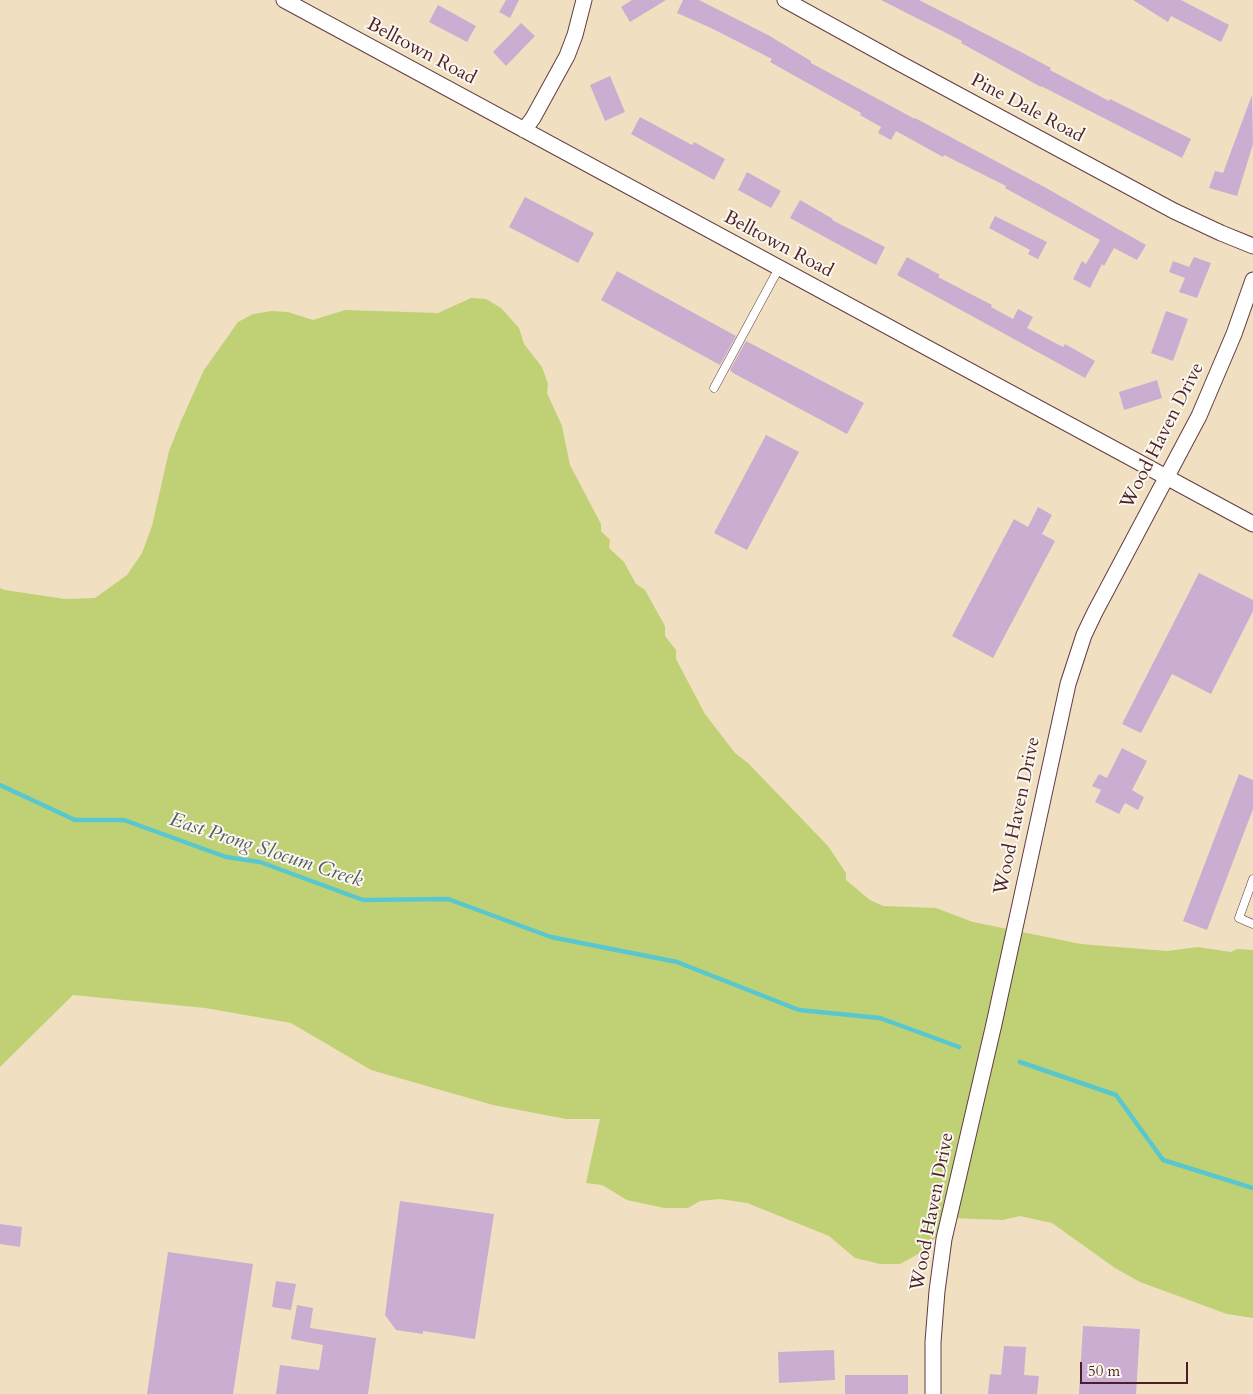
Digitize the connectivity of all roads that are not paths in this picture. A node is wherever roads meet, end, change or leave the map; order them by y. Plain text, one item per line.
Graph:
1 (284, 0) edge
2 (584, 0) edge
3 (786, 0) edge
4 (524, 130) junction
5 (1253, 246) edge
6 (778, 268) junction
7 (1253, 280) edge
8 (714, 388) dead end
9 (1167, 478) junction
10 (1253, 524) edge
11 (1253, 879) edge
12 (1253, 924) edge
13 (933, 1394) edge

1 - 4 street, Belltown Road
2 - 4 street
3 - 5 street, Pine Dale Road
4 - 6 street, Belltown Road
6 - 8 lane
6 - 9 street, Belltown Road
7 - 9 street, Wood Haven Drive
9 - 10 street, Belltown Road
9 - 13 street, Wood Haven Drive
11 - 12 lane

